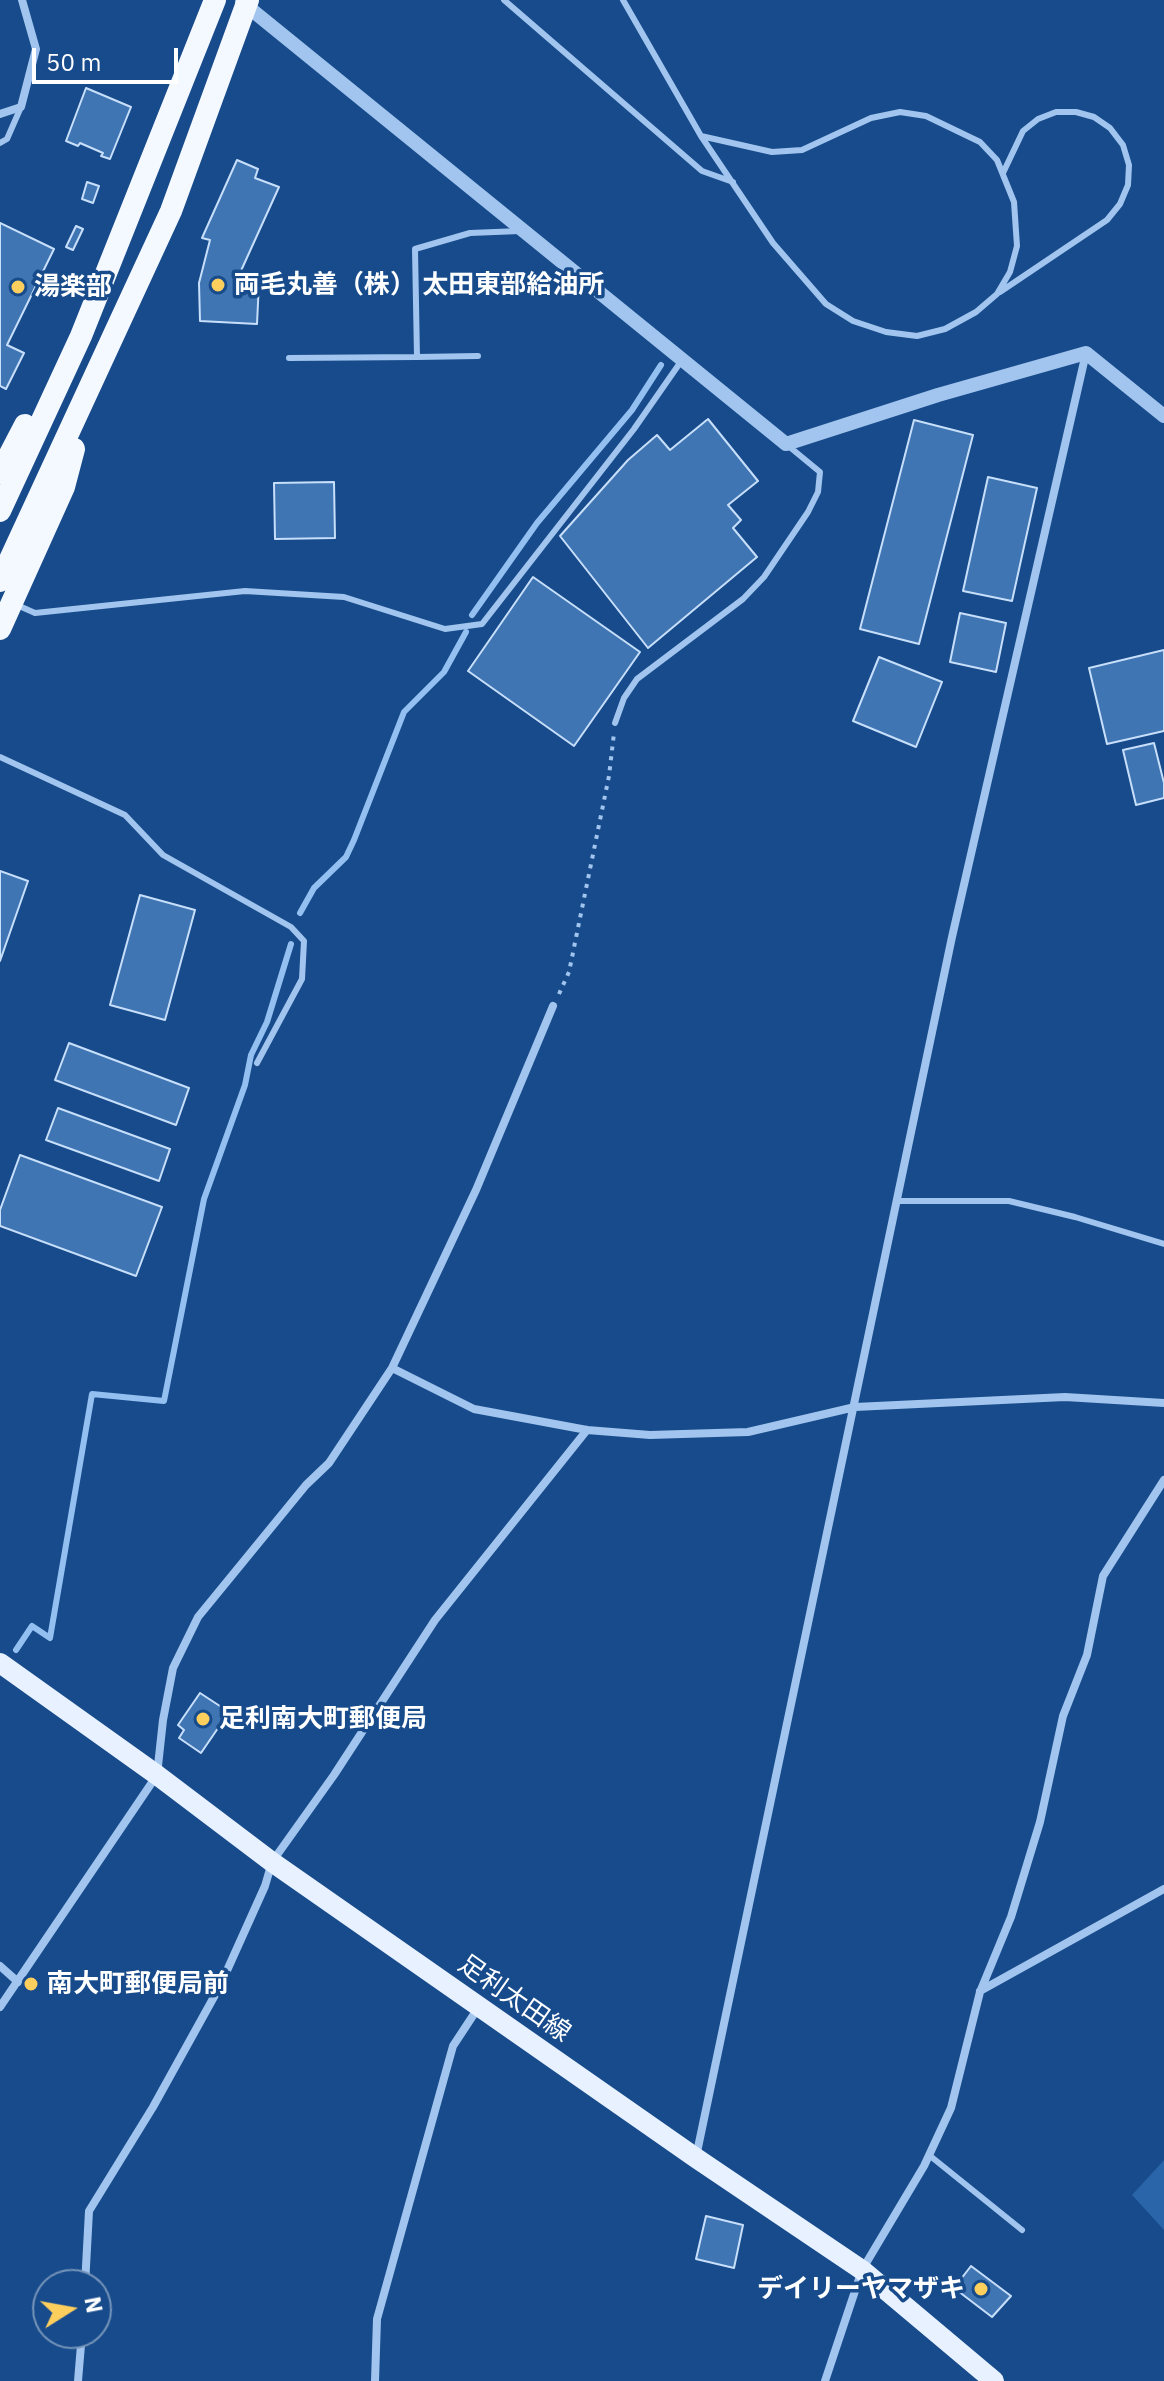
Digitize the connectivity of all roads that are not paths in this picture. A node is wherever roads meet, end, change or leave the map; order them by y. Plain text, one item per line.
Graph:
1 (22, 0) edge
2 (215, 0) edge
3 (504, 0) edge
4 (623, 0) edge
5 (244, 2) edge
6 (21, 107) junction
7 (0, 114) edge
8 (701, 136) junction
9 (0, 143) edge
10 (1003, 173) junction
11 (733, 182) junction
12 (524, 231) junction
13 (997, 294) junction
14 (81, 336) junction
15 (1086, 353) junction
16 (478, 356) dead end
17 (417, 357) junction
18 (289, 358) dead end
19 (682, 360) junction
20 (90, 390) junction
21 (1164, 416) edge
22 (786, 444) junction
23 (0, 473) edge
24 (0, 511) edge
25 (0, 581) edge
26 (12, 602) junction
27 (0, 629) edge
28 (615, 723) road end
29 (0, 757) edge
30 (553, 1006) road end
31 (257, 1063) dead end
32 (898, 1201) junction
33 (1164, 1244) edge
34 (392, 1368) junction
35 (1164, 1403) edge
36 (855, 1407) junction
37 (587, 1430) junction
38 (1164, 1480) edge
39 (0, 1663) edge
40 (157, 1775) junction
41 (272, 1862) junction
42 (1164, 1889) edge
43 (0, 1966) edge
44 (18, 1982) junction
45 (980, 1992) junction
46 (0, 2007) edge
47 (479, 2007) junction
48 (929, 2155) junction
49 (696, 2158) junction
50 (1022, 2230) dead end
51 (86, 2269) edge
52 (862, 2270) junction
53 (81, 2349) edge
54 (78, 2381) edge
55 (375, 2381) edge
56 (825, 2381) edge
57 (994, 2381) edge

1 - 6 street
2 - 14 highway
3 - 11 lane
4 - 8 lane
5 - 12 street
5 - 20 highway
6 - 7 street
6 - 9 lane
8 - 10 lane
8 - 11 lane
10 - 13 lane
10 - 13 lane
11 - 13 lane
12 - 17 lane
12 - 19 street
14 - 23 highway
14 - 24 highway
15 - 21 street
15 - 22 street
15 - 32 street
16 - 17 lane
17 - 18 lane
19 - 22 street
19 - 26 lane
20 - 25 highway
20 - 26 highway
22 - 28 lane
26 - 27 highway
29 - 31 lane
30 - 34 street
32 - 33 lane
32 - 36 street
34 - 37 street
34 - 40 street
35 - 36 street
36 - 37 street
36 - 49 street
37 - 41 street
38 - 45 street
39 - 40 main road, 足利太田線
40 - 41 main road, 足利太田線
40 - 44 street
41 - 47 main road, 足利太田線
41 - 51 street
42 - 45 street
43 - 44 street
44 - 46 street
45 - 48 street
47 - 49 main road, 足利太田線
47 - 55 street
48 - 50 lane
48 - 52 street
49 - 52 main road, 足利太田線
52 - 56 street
52 - 57 main road, 足利太田線
53 - 54 street

